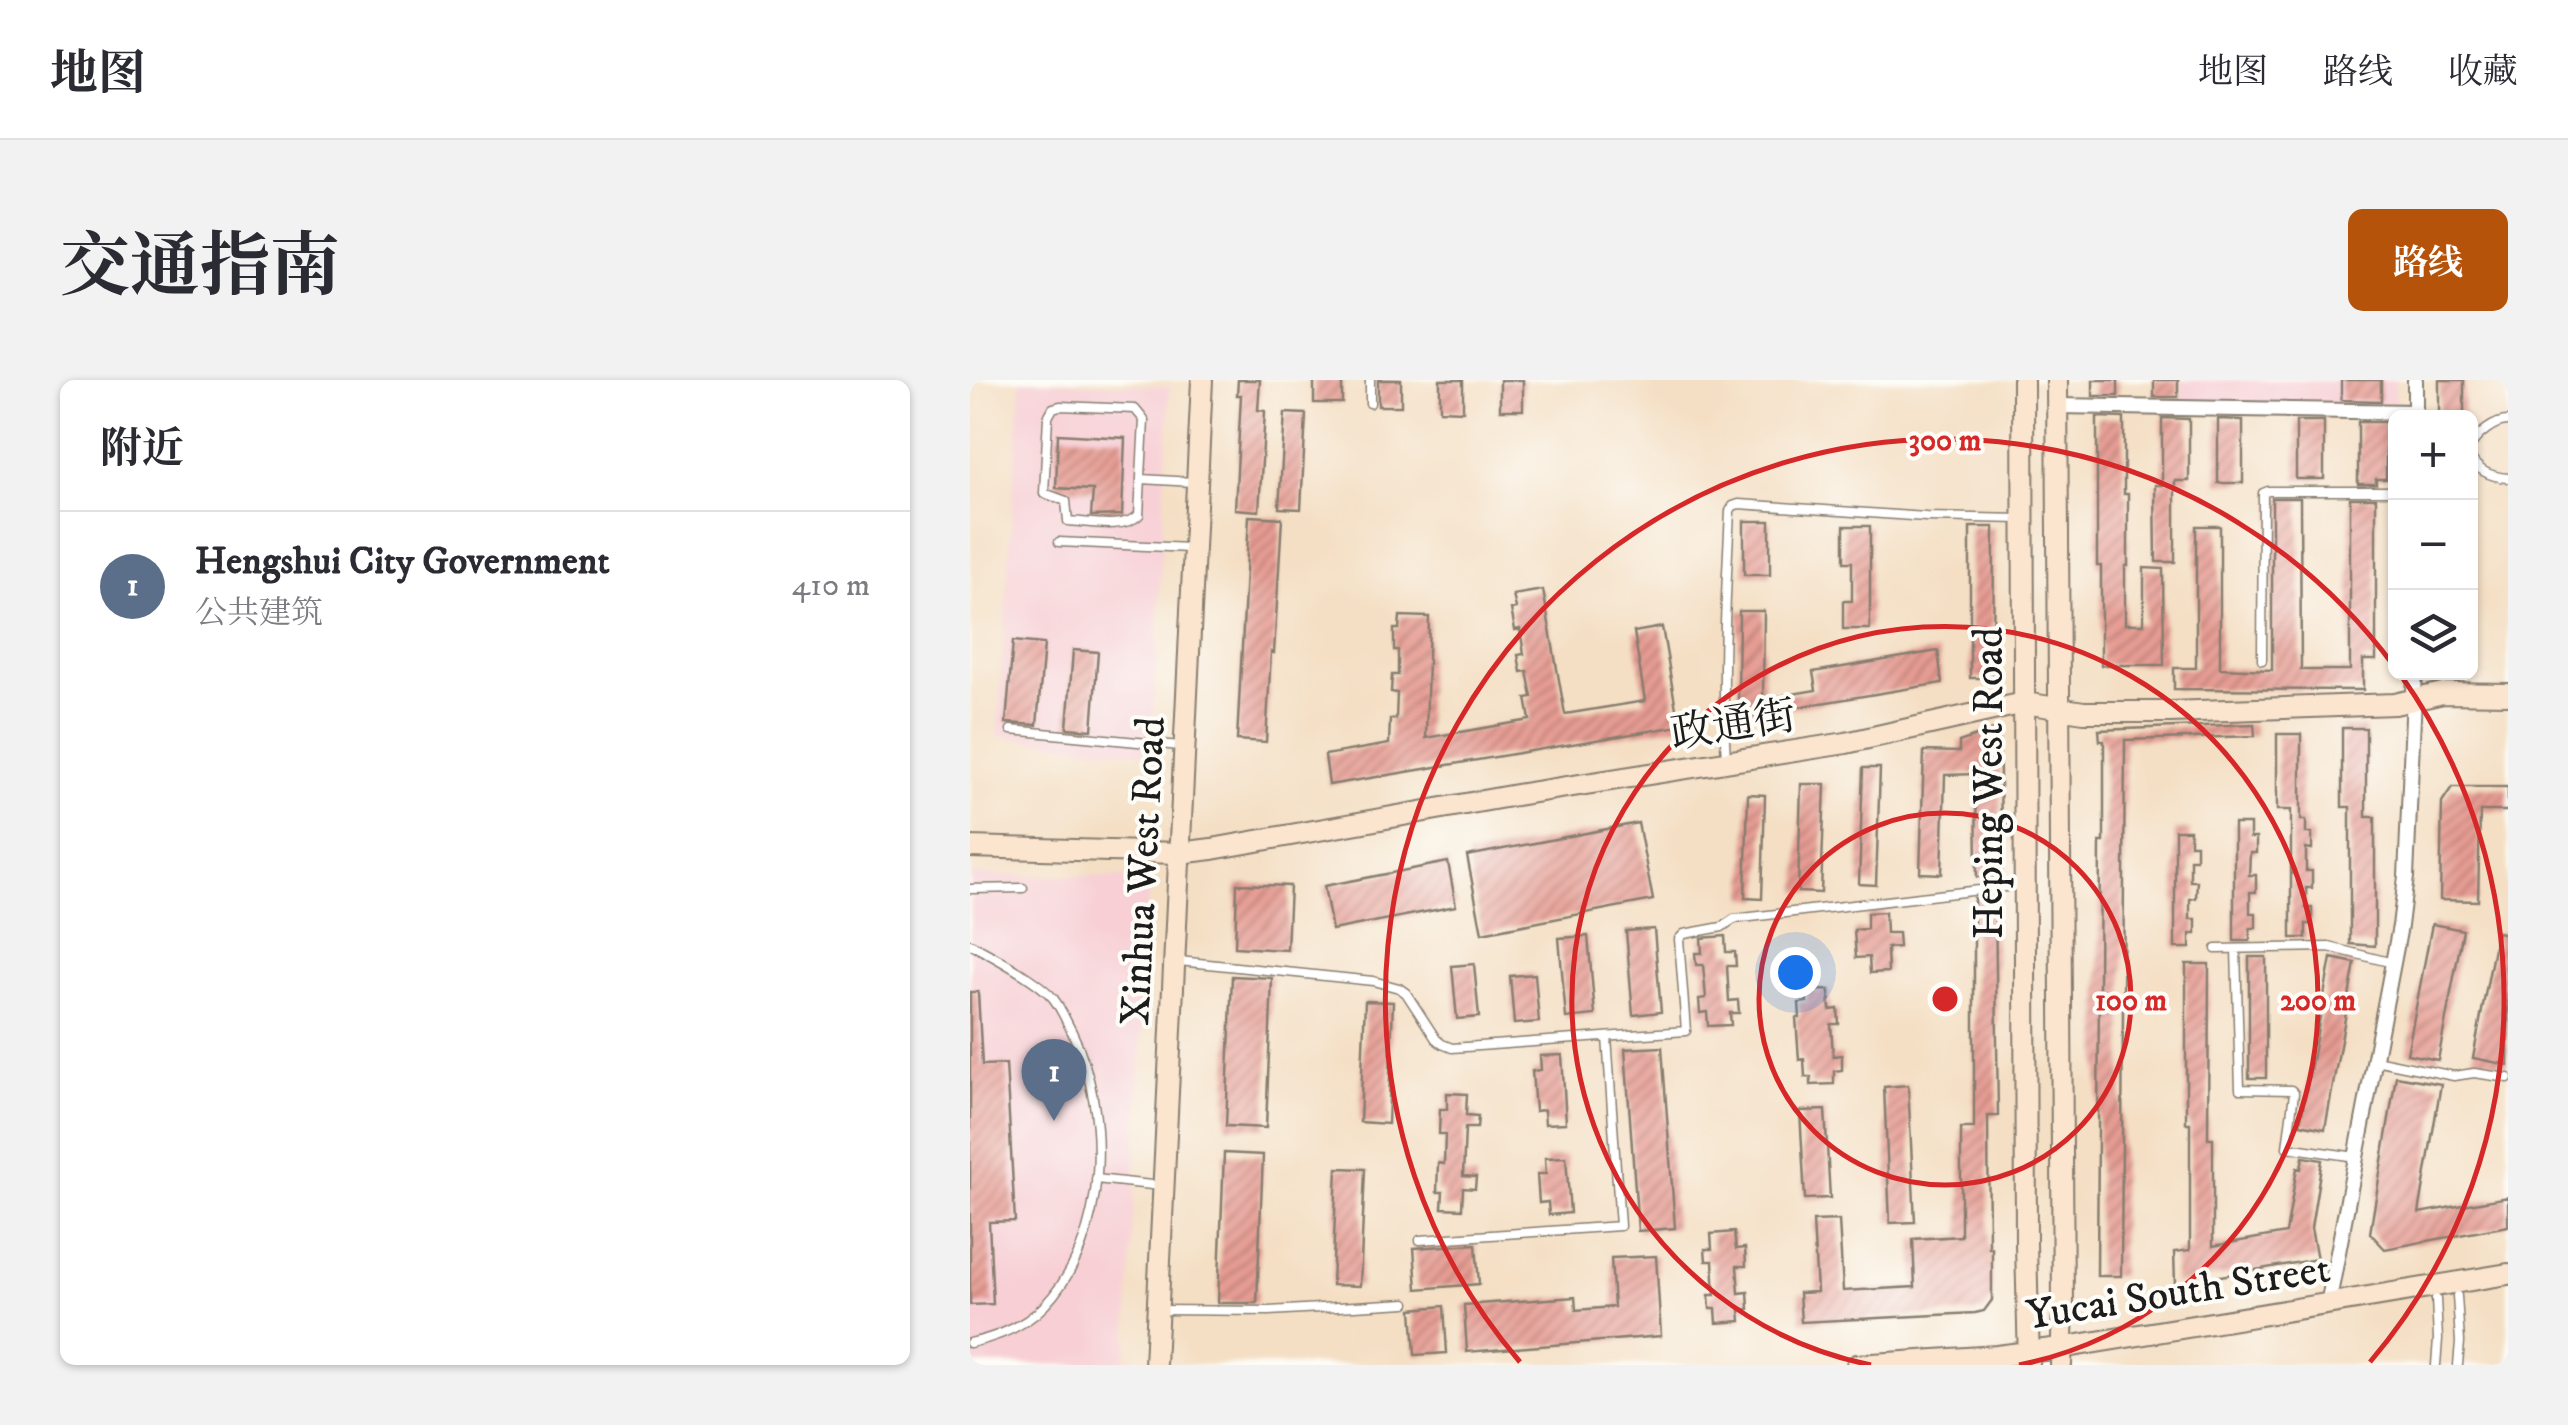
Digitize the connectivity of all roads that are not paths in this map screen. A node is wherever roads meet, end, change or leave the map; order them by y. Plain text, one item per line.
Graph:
1 (1202, 380) edge
2 (1370, 380) edge
3 (2023, 380) edge
4 (2057, 380) edge
5 (2415, 380) edge
6 (1370, 403) dead end
7 (2058, 406) junction
8 (2415, 410) edge
9 (2388, 414) edge
10 (2508, 421) edge
11 (2478, 437) edge
12 (2478, 467) edge
13 (2508, 478) edge
14 (1141, 479) junction
15 (1198, 482) junction
16 (2388, 491) edge
17 (2023, 519) junction
18 (1059, 542) dead end
19 (1194, 548) junction
20 (2262, 660) dead end
21 (2415, 680) edge
22 (2508, 694) edge
23 (2415, 698) junction
24 (2024, 703) junction
25 (2058, 708) junction
26 (1011, 730) dead end
27 (1184, 747) junction
28 (1726, 762) junction
29 (970, 847) edge
30 (1180, 853) junction
31 (2024, 884) junction
32 (1024, 888) dead end
33 (970, 889) edge
34 (970, 944) edge
35 (2236, 949) junction
36 (2216, 950) dead end
37 (1174, 961) junction
38 (2393, 963) junction
39 (1607, 1037) junction
40 (2375, 1060) junction
41 (2508, 1078) edge
42 (2356, 1157) junction
43 (1096, 1179) junction
44 (1163, 1186) junction
45 (1420, 1240) dead end
46 (2508, 1274) edge
47 (2508, 1287) edge
48 (2447, 1298) junction
49 (1406, 1302) dead end
50 (2328, 1305) junction
51 (1157, 1310) junction
52 (970, 1342) edge
53 (2061, 1358) edge
54 (2031, 1361) edge
55 (1154, 1365) edge
56 (1857, 1365) edge
57 (2436, 1365) edge
58 (2458, 1365) edge

1 - 15 main road, Xinhua West Road
2 - 6 lane
3 - 17 main road, Heping West Road
4 - 7 main road, Heping West Road
5 - 8 street
7 - 9 street
7 - 25 main road, Heping West Road
10 - 11 lane
12 - 13 lane
14 - 14 lane
14 - 15 lane
15 - 19 main road, Xinhua West Road
16 - 20 lane
17 - 24 main road, Heping West Road
17 - 28 lane
18 - 19 lane
19 - 27 main road, Xinhua West Road
21 - 23 street
22 - 23 main road, 政通街
23 - 25 main road, 政通街
23 - 38 street
24 - 25 main road, 政通街
24 - 28 main road, 政通街
24 - 31 main road, Heping West Road
25 - 53 main road, Heping West Road
26 - 27 lane
27 - 30 main road, Xinhua West Road
28 - 30 main road, 政通街
29 - 30 main road, 政通街
30 - 37 main road, Xinhua West Road
31 - 39 lane
31 - 54 main road, Heping West Road
32 - 33 lane
34 - 43 lane
35 - 36 lane
35 - 38 lane
35 - 42 lane
37 - 39 lane
37 - 44 main road, Xinhua West Road
38 - 40 street
39 - 45 lane
40 - 41 lane
40 - 42 street
42 - 50 street
43 - 44 lane
43 - 52 lane
44 - 51 main road, Xinhua West Road
46 - 50 main road, Yucai South Street
47 - 48 main road, Yucai South Street
48 - 53 main road, Yucai South Street
48 - 57 lane
48 - 58 lane
49 - 51 lane
50 - 53 main road, Yucai South Street
51 - 55 main road, Xinhua West Road
53 - 54 main road, Yucai South Street
54 - 56 main road, Yucai South Street

